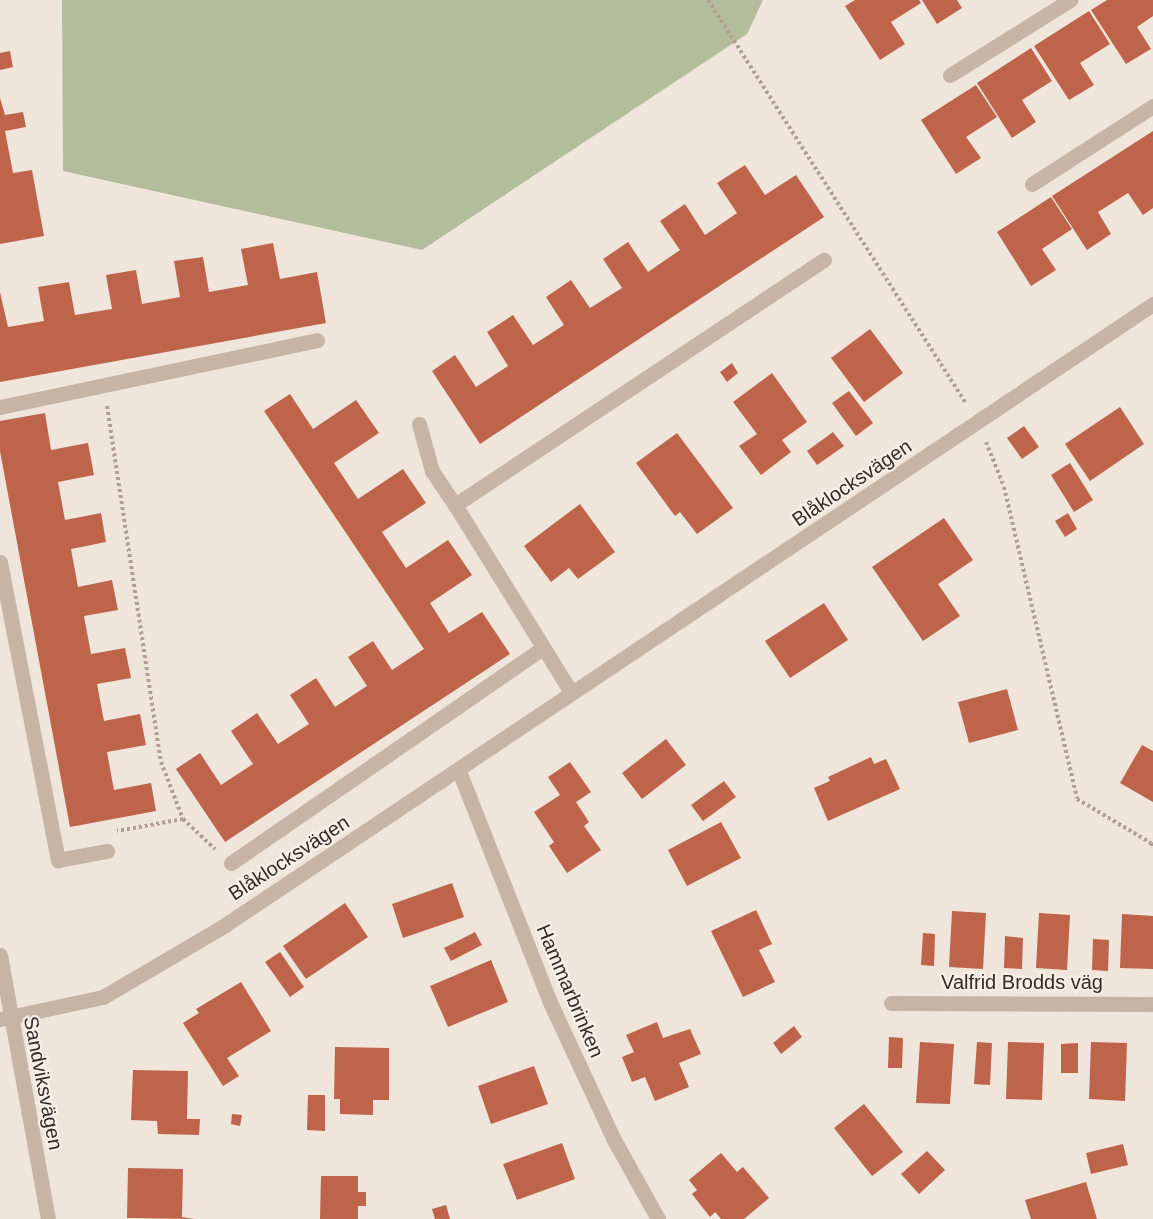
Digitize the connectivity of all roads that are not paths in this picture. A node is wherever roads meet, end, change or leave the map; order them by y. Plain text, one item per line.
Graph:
1 (1070, 0) edge
2 (950, 75) dead end
3 (1153, 106) edge
4 (1032, 184) dead end
5 (824, 260) dead end
6 (1153, 304) edge
7 (317, 340) dead end
8 (0, 407) edge
9 (419, 424) dead end
10 (455, 505) junction
11 (0, 562) edge
12 (543, 648) junction
13 (571, 692) junction
14 (459, 771) junction
15 (107, 851) road end
16 (231, 863) road end
17 (0, 955) edge
18 (891, 1003) dead end
19 (1153, 1004) edge
20 (5, 1018) edge
21 (48, 1219) edge
22 (658, 1219) edge

1 - 2 street
3 - 4 street
5 - 10 street
6 - 13 street, Blåklocksvägen
7 - 8 street
9 - 10 street
10 - 12 street
11 - 15 street
12 - 13 street
12 - 16 street
13 - 14 street, Blåklocksvägen
14 - 20 street, Blåklocksvägen
14 - 22 street, Hammarbrinken
17 - 20 street, Sandviksvägen
18 - 19 street, Valfrid Brodds väg
20 - 21 street, Sandviksvägen

